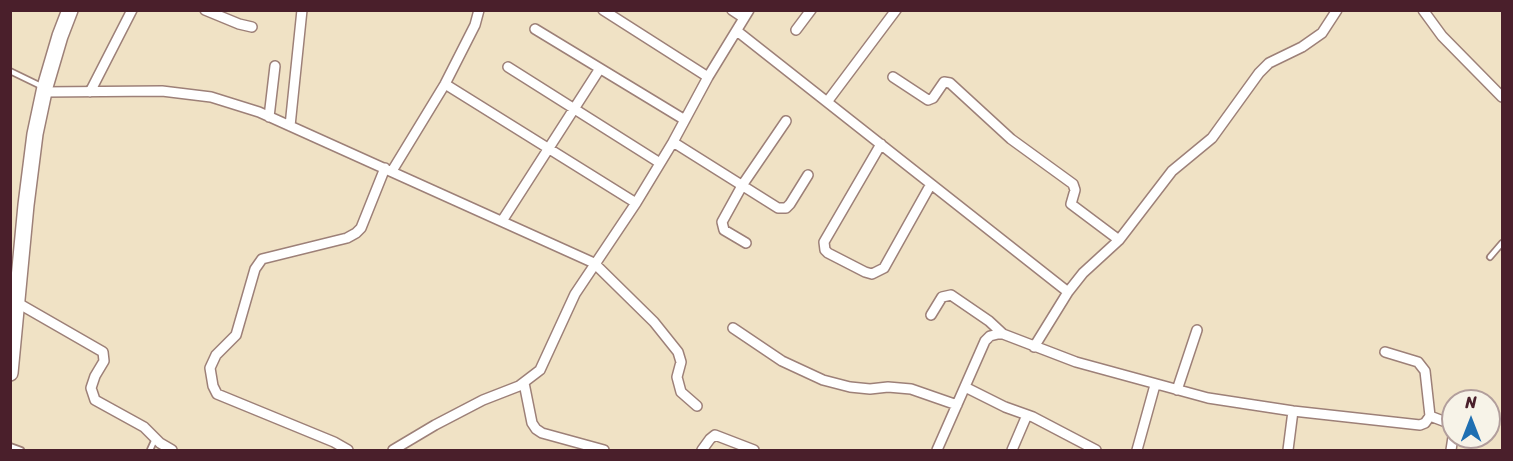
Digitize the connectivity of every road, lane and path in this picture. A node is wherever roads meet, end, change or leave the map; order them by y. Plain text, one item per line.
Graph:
1 (70, 10) edge
2 (132, 10) edge
3 (205, 10) edge
4 (302, 10) edge
5 (479, 10) edge
6 (603, 10) edge
7 (732, 10) edge
8 (811, 10) edge
9 (896, 10) edge
10 (1337, 10) edge
11 (1423, 10) edge
12 (746, 14) edge
13 (252, 27) dead end
14 (535, 29) dead end
15 (796, 30) dead end
16 (737, 31) junction
17 (275, 66) dead end
18 (508, 67) dead end
19 (599, 70) junction
20 (10, 71) edge
21 (893, 76) dead end
22 (708, 77) junction
23 (445, 84) junction
24 (44, 90) junction
25 (90, 92) junction
26 (1503, 98) edge
27 (827, 102) junction
28 (574, 110) junction
29 (269, 117) junction
30 (685, 120) junction
31 (786, 121) dead end
32 (290, 126) junction
33 (674, 142) junction
34 (881, 144) junction
35 (548, 150) junction
36 (660, 163) junction
37 (389, 170) junction
38 (808, 175) dead end
39 (742, 184) junction
40 (931, 184) junction
41 (636, 203) junction
42 (502, 221) junction
43 (1119, 240) junction
44 (746, 243) dead end
45 (1503, 243) edge
46 (1490, 257) dead end
47 (594, 263) junction
48 (1068, 292) junction
49 (16, 302) junction
50 (931, 315) dead end
51 (733, 328) dead end
52 (1197, 330) dead end
53 (1003, 334) junction
54 (1034, 347) junction
55 (1385, 352) dead end
56 (10, 374) edge
57 (524, 383) junction
58 (1155, 385) junction
59 (965, 387) junction
60 (1177, 390) junction
61 (697, 405) dead end
62 (957, 405) junction
63 (1293, 411) junction
64 (1027, 415) junction
65 (1430, 416) junction
66 (1441, 420) edge
67 (155, 438) junction
68 (10, 446) edge
69 (21, 450) edge
70 (150, 450) edge
71 (172, 450) edge
72 (348, 450) edge
73 (393, 450) edge
74 (604, 450) edge
75 (702, 450) edge
76 (754, 450) edge
77 (937, 450) edge
78 (1011, 450) edge
79 (1096, 450) edge
80 (1137, 450) edge
81 (1288, 450) edge

1 - 24 highway
2 - 25 street
3 - 13 street
4 - 32 street
5 - 23 street
6 - 22 street
7 - 12 street
8 - 15 street
9 - 27 street
10 - 43 street
11 - 26 street
12 - 16 street
14 - 19 street
16 - 22 street
16 - 27 street
17 - 29 street
18 - 28 street
19 - 28 street
19 - 30 street
20 - 24 lane
21 - 43 street
22 - 30 street
23 - 35 street
23 - 37 street
24 - 25 street
24 - 49 highway
25 - 29 street
27 - 34 street
28 - 35 street
28 - 36 street
29 - 32 street
30 - 33 street
31 - 39 street
32 - 37 street
33 - 36 street
33 - 39 street
34 - 40 street
34 - 40 street
35 - 41 street
35 - 42 street
36 - 41 street
37 - 42 street
37 - 72 street
38 - 39 street
39 - 44 street
40 - 48 street
41 - 47 street
42 - 47 street
43 - 48 street
45 - 46 lane
47 - 57 street
47 - 61 street
48 - 54 street
49 - 56 highway
49 - 67 street
50 - 53 street
51 - 62 street
52 - 60 street
53 - 54 street
53 - 59 street
54 - 58 street
55 - 65 street
57 - 73 street
57 - 74 street
58 - 60 street
58 - 80 street
59 - 62 street
59 - 64 street
60 - 63 street
62 - 77 street
63 - 65 street
63 - 81 street
64 - 78 street
64 - 79 street
65 - 66 street
67 - 70 lane
67 - 71 street
68 - 69 lane
75 - 76 street

